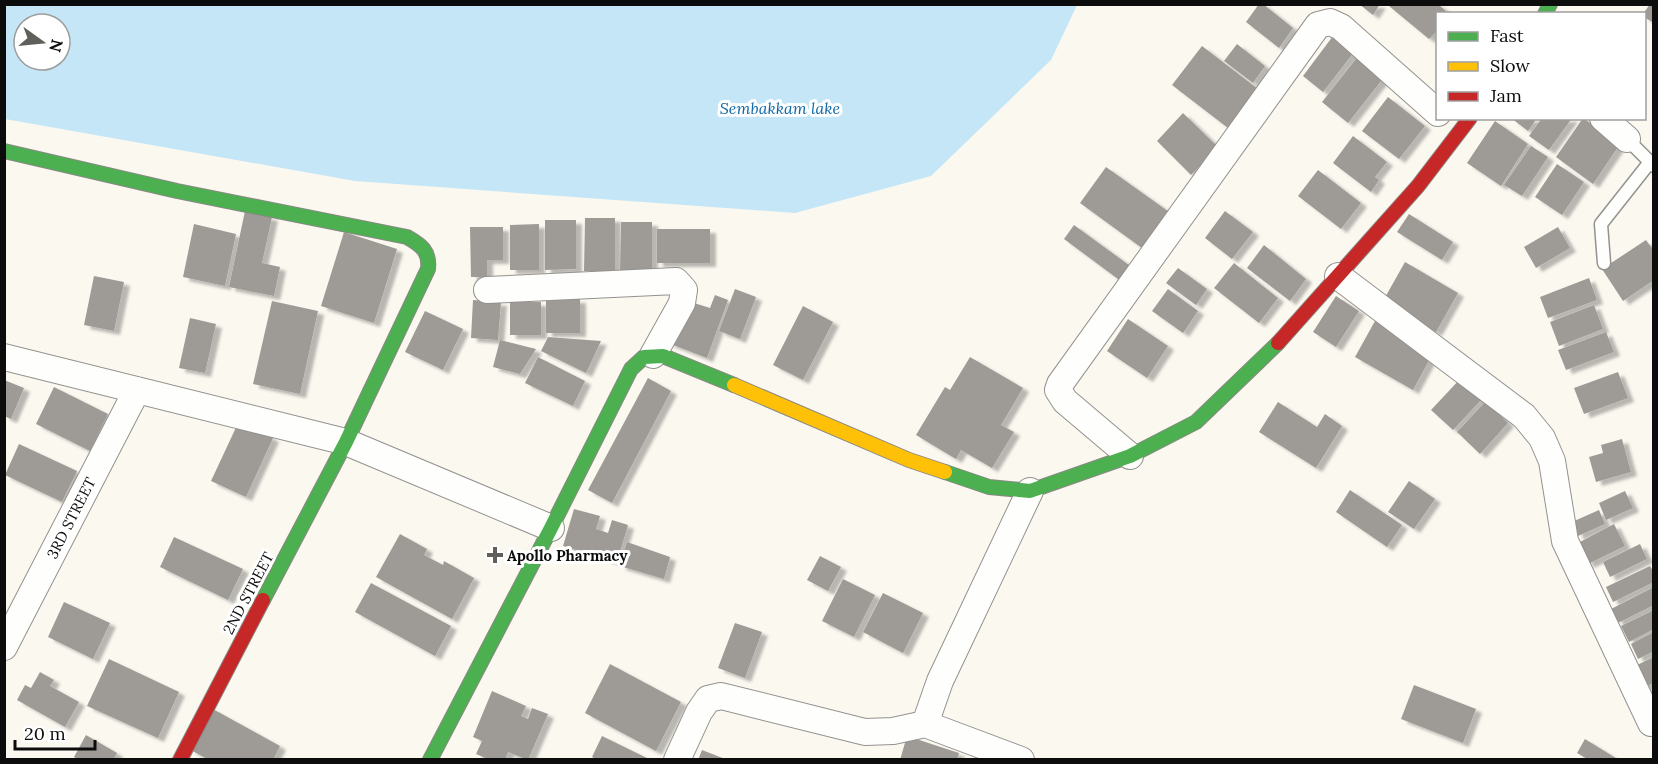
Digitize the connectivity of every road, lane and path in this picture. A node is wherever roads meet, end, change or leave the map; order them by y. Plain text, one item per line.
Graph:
1 (1436, 112) edge
2 (1605, 120) edge
3 (1458, 123) edge
4 (1627, 139) joint
5 (4, 151) edge
6 (1652, 164) edge
7 (1604, 263) dead end
8 (1338, 276) junction
9 (487, 290) dead end
10 (653, 355) junction
11 (4, 357) edge
12 (137, 390) junction
13 (346, 442) junction
14 (1130, 456) junction
15 (1030, 491) junction
16 (551, 528) junction
17 (4, 646) edge
18 (1651, 723) dead end
19 (925, 724) junction
20 (973, 751) edge
21 (180, 759) edge
22 (430, 759) edge
23 (677, 759) edge
24 (1021, 759) edge

1 - 14 street
2 - 4 street
3 - 8 street
4 - 6 lane
5 - 13 street, 2ND STREET
6 - 7 lane
8 - 14 street
8 - 18 street
9 - 10 street
10 - 15 street
10 - 16 street
11 - 12 street
12 - 13 street
12 - 17 street, 3RD STREET
13 - 16 street
13 - 21 street, 2ND STREET
14 - 15 street
15 - 19 street
16 - 22 street
19 - 20 street
19 - 23 street
20 - 24 street

